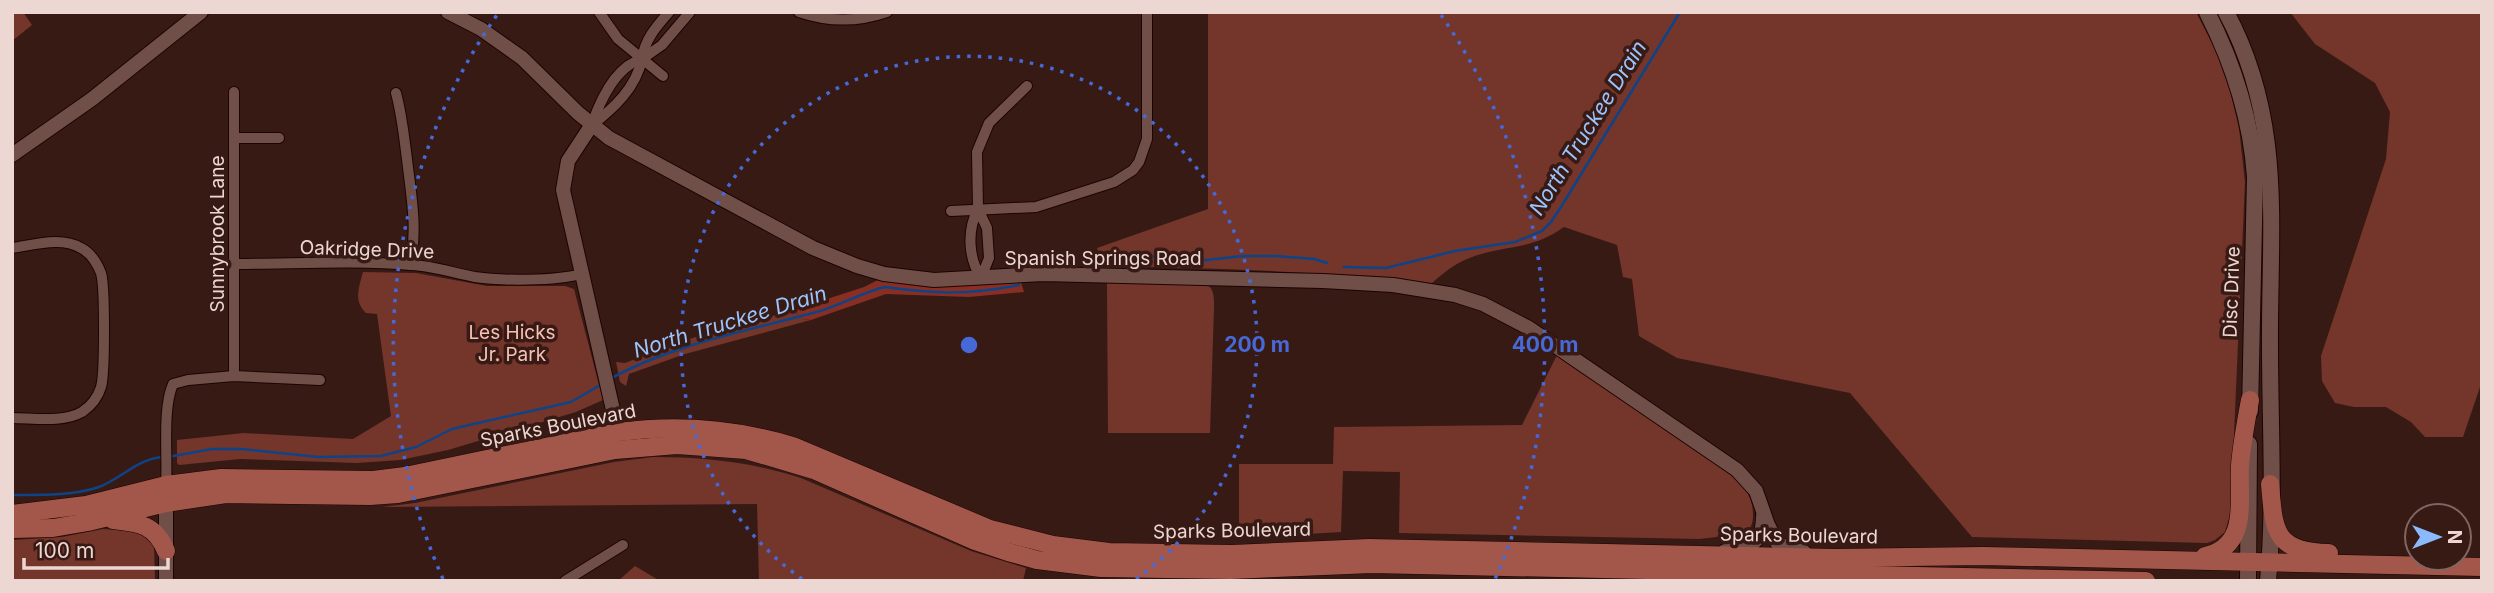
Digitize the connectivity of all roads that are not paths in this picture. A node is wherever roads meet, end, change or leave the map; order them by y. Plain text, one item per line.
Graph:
1 (201, 12) edge
2 (448, 12) edge
3 (599, 12) edge
4 (669, 12) edge
5 (690, 12) edge
6 (799, 12) edge
7 (887, 12) edge
8 (1147, 12) edge
9 (2207, 12) edge
10 (2226, 12) edge
11 (642, 59) junction
12 (663, 76) dead end
13 (1027, 86) dead end
14 (234, 92) dead end
15 (396, 93) dead end
16 (591, 126) junction
17 (234, 138) junction
18 (279, 138) dead end
19 (12, 155) edge
20 (978, 209) junction
21 (951, 211) dead end
22 (12, 248) edge
23 (234, 264) junction
24 (410, 265) junction
25 (581, 274) junction
26 (981, 278) junction
27 (234, 376) junction
28 (320, 380) dead end
29 (2250, 400) junction
30 (12, 418) edge
31 (618, 432) junction
32 (677, 445) junction
33 (464, 481) junction
34 (2270, 484) junction
35 (166, 494) junction
36 (1762, 507) junction
37 (12, 514) edge
38 (99, 520) junction
39 (12, 529) edge
40 (623, 545) dead end
41 (166, 551) junction
42 (1604, 552) junction
43 (1705, 554) junction
44 (1935, 556) junction
45 (1829, 558) junction
46 (2403, 559) edge
47 (2187, 560) junction
48 (2248, 562) junction
49 (2269, 562) junction
50 (2403, 565) edge
51 (1177, 568) edge
52 (1765, 577) edge
53 (2112, 580) edge
54 (166, 581) edge
55 (565, 581) edge
56 (2146, 581) edge
57 (2248, 581) edge
58 (2268, 581) edge

1 - 19 street
2 - 16 street, Spanish Springs Road
3 - 11 street
4 - 11 street
5 - 11 street
6 - 7 street
8 - 20 street
9 - 29 main road, Disc Drive
10 - 34 main road, Disc Drive
11 - 12 street
11 - 16 street
13 - 20 street
14 - 17 street, Sunnybrook Lane
15 - 24 street
16 - 25 street
16 - 26 street, Spanish Springs Road
17 - 18 street
17 - 23 street, Sunnybrook Lane
20 - 21 street
20 - 26 street
20 - 26 street
22 - 30 street
23 - 24 street, Oakridge Drive
23 - 27 street, Sunnybrook Lane
24 - 25 street, Oakridge Drive
25 - 31 street
26 - 36 street, Spanish Springs Road
27 - 28 street
27 - 35 street
29 - 47 main road
29 - 48 main road, Disc Drive
31 - 32 main road
31 - 33 main road
31 - 35 main road, Sparks Boulevard
31 - 51 main road, Sparks Boulevard
32 - 33 main road, Sparks Boulevard
32 - 51 main road, Sparks Boulevard
33 - 35 main road, Sparks Boulevard
34 - 46 main road
34 - 49 main road, Disc Drive
35 - 37 main road, Sparks Boulevard
35 - 38 main road, Sparks Boulevard
35 - 41 street
36 - 43 street
36 - 45 street, Spanish Springs Road
38 - 39 main road, Sparks Boulevard
38 - 41 main road
40 - 55 street
41 - 54 street
42 - 43 main road, Sparks Boulevard
42 - 51 main road, Sparks Boulevard
42 - 52 main road
43 - 45 main road, Sparks Boulevard
44 - 45 main road, Sparks Boulevard
44 - 47 main road, Sparks Boulevard
44 - 52 main road
47 - 48 main road, Sparks Boulevard
48 - 49 main road, Sparks Boulevard
48 - 57 main road, Disc Drive
49 - 50 main road, Sparks Boulevard
49 - 58 main road, Disc Drive
51 - 52 main road, Sparks Boulevard
52 - 53 main road, Sparks Boulevard
53 - 56 main road, Sparks Boulevard

